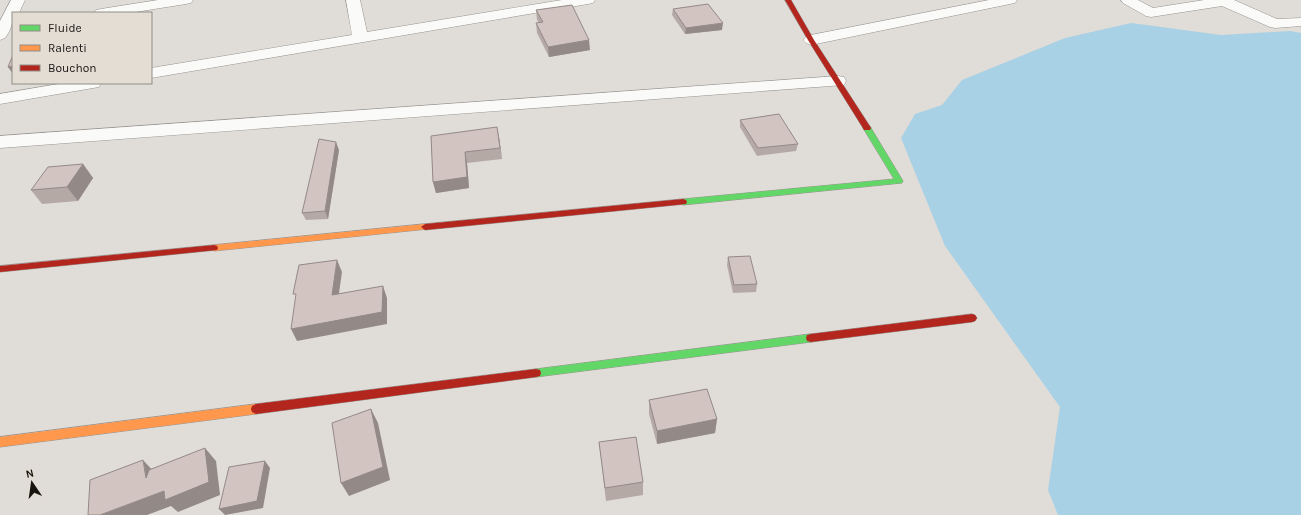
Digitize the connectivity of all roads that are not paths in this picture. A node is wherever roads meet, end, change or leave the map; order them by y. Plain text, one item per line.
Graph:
1 (18, 0) edge
2 (186, 0) edge
3 (353, 0) edge
4 (588, 0) edge
5 (788, 0) edge
6 (1010, 0) edge
7 (1128, 0) edge
8 (12, 12) edge
9 (12, 12) edge
10 (108, 12) edge
11 (1301, 22) edge
12 (4, 29) edge
13 (360, 38) junction
14 (811, 40) junction
15 (152, 73) edge
16 (838, 81) junction
17 (87, 84) edge
18 (0, 99) edge
19 (0, 142) edge
20 (0, 270) edge
21 (972, 318) dead end
22 (0, 442) edge

1 - 9 street
2 - 10 street
3 - 13 street
4 - 13 street
5 - 14 street
6 - 14 street
7 - 11 street
8 - 12 street
13 - 15 street
14 - 16 street
16 - 19 street
16 - 20 street
17 - 18 street
21 - 22 street

